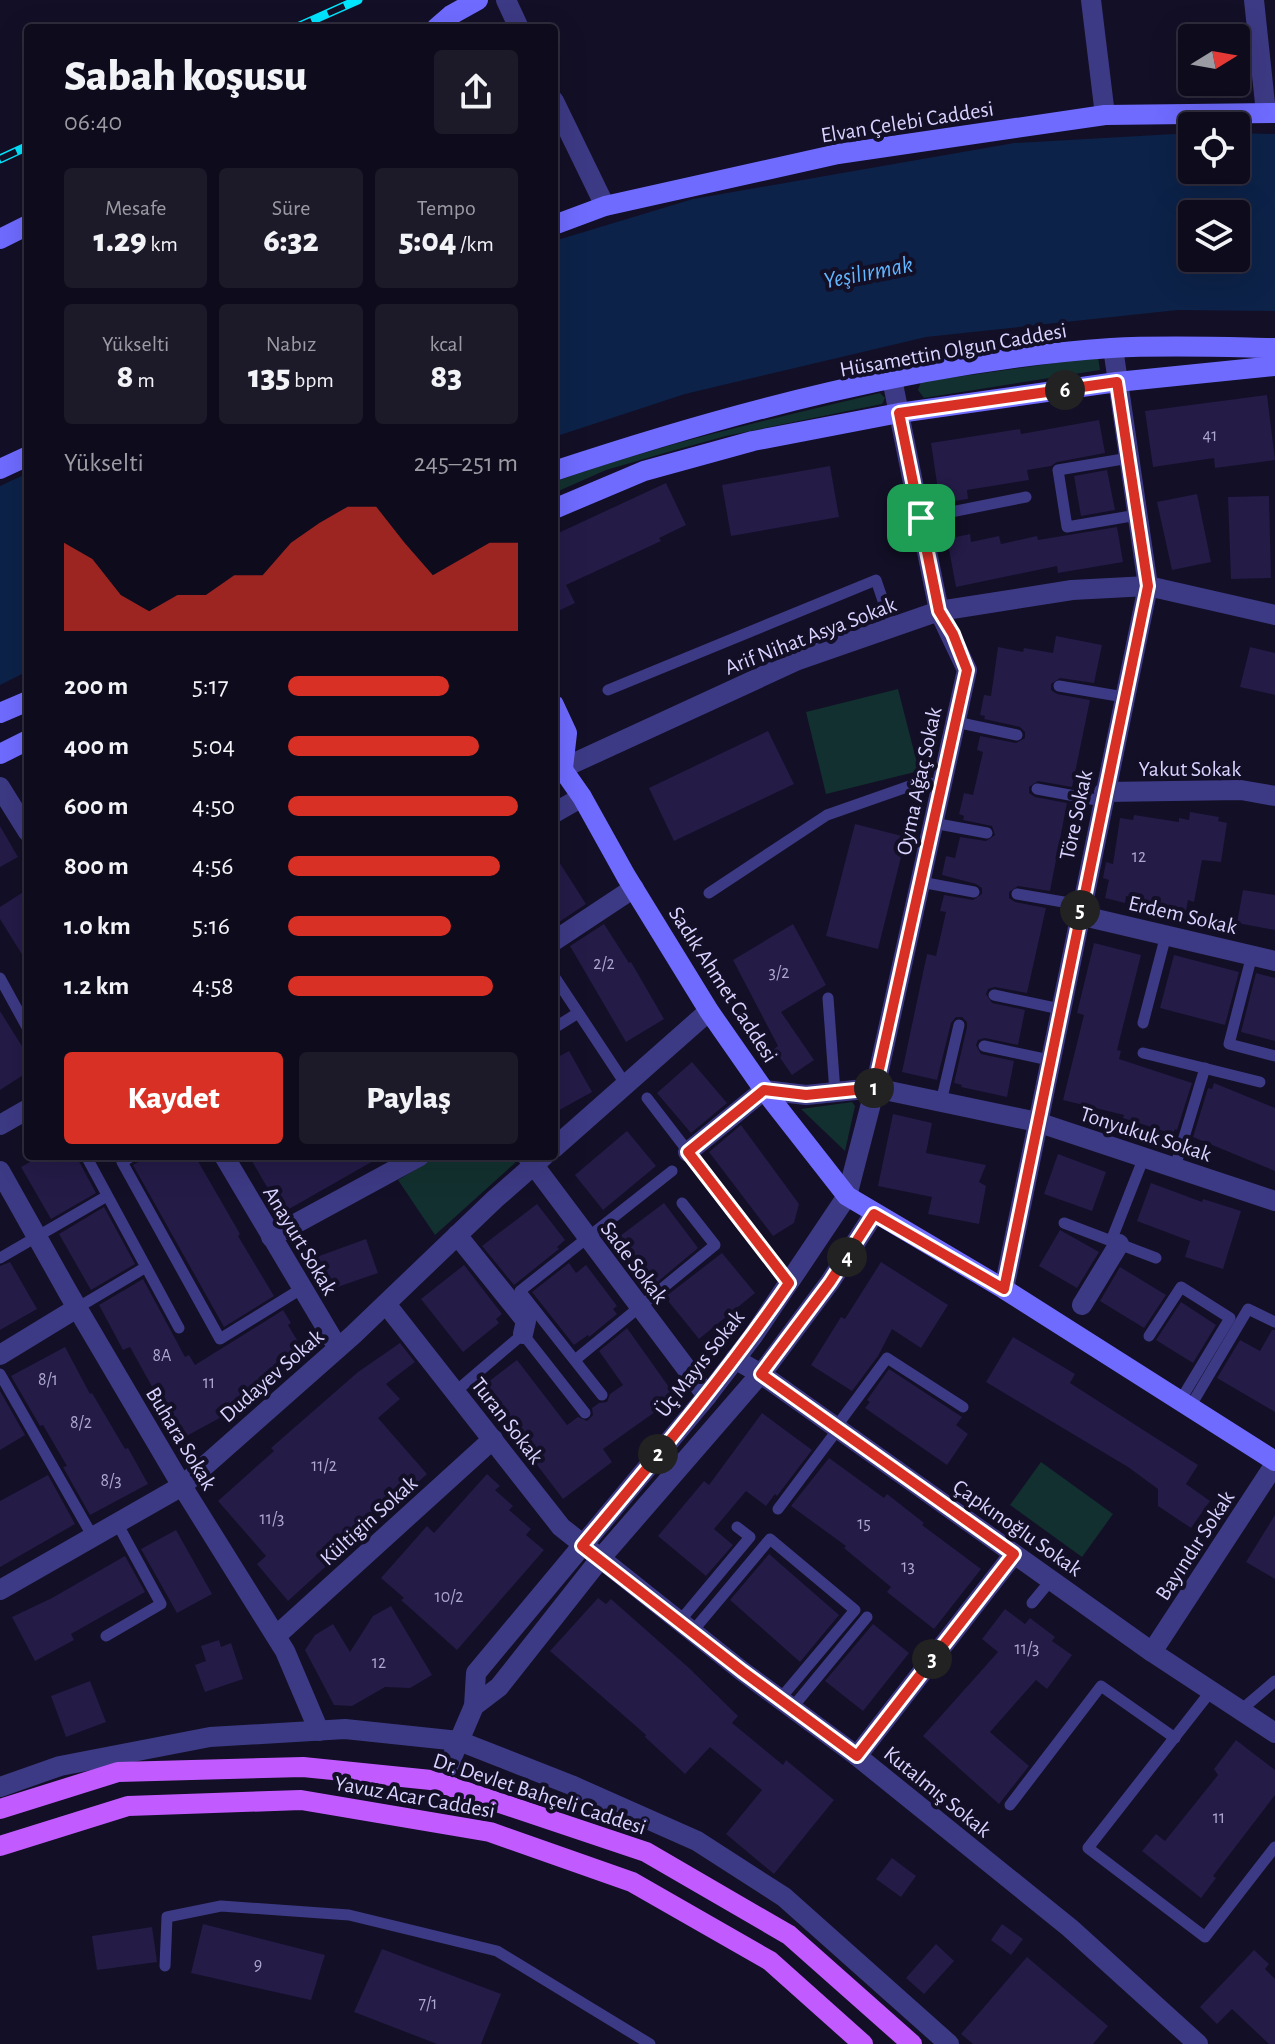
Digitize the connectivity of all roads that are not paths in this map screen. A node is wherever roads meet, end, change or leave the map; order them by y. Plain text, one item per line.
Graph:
1 (478, 0) edge
2 (506, 0) edge
3 (1091, 0) edge
4 (1254, 0) edge
5 (441, 24) edge
6 (517, 24) edge
7 (558, 109) edge
8 (1270, 113) edge
9 (1105, 115) junction
10 (605, 206) junction
11 (558, 224) edge
12 (24, 227) edge
13 (0, 239) edge
14 (1113, 348) junction
15 (1275, 348) edge
16 (1275, 366) edge
17 (892, 379) junction
18 (1117, 382) junction
19 (899, 413) junction
20 (24, 458) edge
21 (1129, 458) junction
22 (0, 469) edge
23 (558, 470) edge
24 (1026, 497) dead end
25 (558, 507) edge
26 (1137, 515) junction
27 (921, 518) junction
28 (1148, 586) junction
29 (939, 611) junction
30 (1275, 615) edge
31 (892, 627) junction
32 (1059, 686) dead end
33 (608, 690) dead end
34 (1124, 697) junction
35 (24, 703) edge
36 (0, 713) edge
37 (558, 714) edge
38 (956, 722) junction
39 (1017, 735) dead end
40 (24, 742) edge
41 (0, 754) edge
42 (559, 762) edge
43 (0, 787) edge
44 (941, 787) junction
45 (1037, 789) dead end
46 (1103, 796) junction
47 (1275, 796) edge
48 (582, 797) junction
49 (558, 811) edge
50 (933, 823) junction
51 (24, 826) edge
52 (987, 833) dead end
53 (921, 882) junction
54 (634, 888) junction
55 (974, 892) dead end
56 (709, 893) dead end
57 (1017, 894) dead end
58 (1080, 910) junction
59 (1166, 935) junction
60 (558, 938) edge
61 (1252, 955) junction
62 (1275, 961) edge
63 (0, 978) edge
64 (558, 982) edge
65 (994, 995) dead end
66 (828, 998) dead end
67 (1060, 1009) junction
68 (709, 1011) junction
69 (578, 1013) junction
70 (24, 1022) edge
71 (1143, 1023) dead end
72 (959, 1025) dead end
73 (558, 1026) edge
74 (984, 1046) dead end
75 (1143, 1053) dead end
76 (1275, 1056) edge
77 (1049, 1060) junction
78 (1205, 1068) junction
79 (1260, 1082) dead end
80 (626, 1085) junction
81 (875, 1088) junction
82 (764, 1090) junction
83 (835, 1092) junction
84 (647, 1098) dead end
85 (941, 1102) junction
86 (24, 1111) edge
87 (1037, 1122) junction
88 (0, 1125) edge
89 (558, 1144) edge
90 (688, 1152) junction
91 (1144, 1157) junction
92 (88, 1160) edge
93 (125, 1160) edge
94 (226, 1160) edge
95 (413, 1160) edge
96 (534, 1160) edge
97 (536, 1160) edge
98 (1175, 1167) junction
99 (0, 1171) edge
100 (672, 1171) dead end
101 (107, 1196) junction
102 (847, 1196) junction
103 (1275, 1201) edge
104 (682, 1203) dead end
105 (874, 1214) junction
106 (1064, 1223) dead end
107 (457, 1235) junction
108 (37, 1237) junction
109 (271, 1237) junction
110 (587, 1238) junction
111 (1115, 1242) junction
112 (0, 1258) edge
113 (1156, 1258) dead end
114 (146, 1267) junction
115 (789, 1283) junction
116 (301, 1289) junction
117 (1004, 1289) junction
118 (386, 1304) junction
119 (77, 1308) junction
120 (640, 1309) junction
121 (1275, 1322) edge
122 (179, 1328) dead end
123 (1068, 1330) junction
124 (523, 1334) junction
125 (1149, 1336) dead end
126 (338, 1348) junction
127 (0, 1355) edge
128 (735, 1359) junction
129 (575, 1360) junction
130 (0, 1374) edge
131 (761, 1374) junction
132 (455, 1392) junction
133 (602, 1395) dead end
134 (707, 1396) junction
135 (1185, 1404) junction
136 (963, 1407) dead end
137 (585, 1413) dead end
138 (837, 1428) junction
139 (493, 1439) junction
140 (1275, 1462) edge
141 (182, 1486) junction
142 (778, 1509) dead end
143 (117, 1523) junction
144 (737, 1527) dead end
145 (93, 1537) junction
146 (582, 1546) junction
147 (1014, 1554) junction
148 (600, 1559) junction
149 (1051, 1580) junction
150 (0, 1590) edge
151 (1032, 1603) dead end
152 (867, 1617) dead end
153 (685, 1627) junction
154 (106, 1636) dead end
155 (276, 1636) junction
156 (1152, 1652) junction
157 (1275, 1681) edge
158 (1211, 1691) junction
159 (786, 1704) junction
160 (474, 1706) junction
161 (1241, 1710) junction
162 (319, 1731) junction
163 (1275, 1733) edge
164 (1175, 1738) junction
165 (459, 1741) junction
166 (857, 1756) junction
167 (441, 1783) junction
168 (0, 1787) edge
169 (1010, 1805) dead end
170 (0, 1809) edge
171 (0, 1846) edge
172 (1275, 1847) edge
173 (165, 1966) dead end
174 (650, 2044) edge
175 (863, 2044) edge
176 (912, 2044) edge
177 (949, 2044) edge
178 (1198, 2044) edge

1 - 5 street
2 - 6 street
3 - 9 street
4 - 8 street
7 - 10 street
8 - 9 street, Elvan Çelebi Caddesi
9 - 10 street, Elvan Çelebi Caddesi
10 - 11 street, Elvan Çelebi Caddesi
12 - 13 street
14 - 15 street, Hüsamettin Olgun Caddesi
14 - 17 street, Hüsamettin Olgun Caddesi
14 - 18 street, Töre Sokak
16 - 18 street
17 - 19 street, Oyma Ağaç Sokak
17 - 23 street, Hüsamettin Olgun Caddesi
18 - 19 street
18 - 21 street, Töre Sokak
19 - 25 street
19 - 27 street, Oyma Ağaç Sokak
20 - 22 street
21 - 26 street, Töre Sokak
21 - 26 lane
24 - 27 lane
26 - 28 street, Töre Sokak
27 - 29 street, Oyma Ağaç Sokak
28 - 29 street, Arif Nihat Asya Sokak
28 - 30 street, Arif Nihat Asya Sokak
28 - 34 street, Töre Sokak
29 - 31 street, Arif Nihat Asya Sokak
29 - 38 street, Oyma Ağaç Sokak
31 - 33 lane
31 - 42 street, Arif Nihat Asya Sokak
32 - 34 lane
34 - 46 street, Töre Sokak
35 - 36 street
37 - 42 street
38 - 39 lane
38 - 44 street, Oyma Ağaç Sokak
40 - 41 street
42 - 48 street, Sadık Ahmet Caddesi
43 - 51 street
44 - 50 street, Oyma Ağaç Sokak
44 - 56 lane
45 - 46 lane
46 - 47 street, Yakut Sokak
46 - 58 street, Töre Sokak
48 - 49 street
48 - 54 street, Sadık Ahmet Caddesi
50 - 52 lane
50 - 53 street, Oyma Ağaç Sokak
53 - 55 lane
53 - 81 street, Oyma Ağaç Sokak
54 - 60 street
54 - 68 street, Sadık Ahmet Caddesi
57 - 58 lane
58 - 59 street, Erdem Sokak
58 - 67 street, Töre Sokak
59 - 61 street, Erdem Sokak
59 - 71 lane
61 - 62 street, Erdem Sokak
61 - 76 lane
63 - 70 lane
64 - 69 lane
65 - 67 lane
66 - 83 lane
67 - 77 street, Töre Sokak
68 - 80 street
68 - 82 street, Sadık Ahmet Caddesi
69 - 73 lane
69 - 80 lane
72 - 85 lane
74 - 77 lane
75 - 78 lane
77 - 87 street, Töre Sokak
78 - 79 lane
78 - 98 lane
80 - 89 street
81 - 83 street, Tonyukuk Sokak
81 - 85 street, Tonyukuk Sokak
81 - 102 street, Oyma Ağaç Sokak
82 - 83 street, Tonyukuk Sokak
82 - 90 street
82 - 102 street, Sadık Ahmet Caddesi
84 - 90 lane
85 - 87 street, Tonyukuk Sokak
86 - 88 street
87 - 91 street, Tonyukuk Sokak
87 - 117 street, Töre Sokak
90 - 115 lane
91 - 98 street, Tonyukuk Sokak
91 - 111 lane
92 - 101 lane
93 - 116 lane
94 - 109 street, Anayurt Sokak
95 - 109 street
96 - 107 street, Dudayev Sokak
97 - 110 street, Sade Sokak
98 - 103 street, Tonyukuk Sokak
99 - 108 street, Buhara Sokak
100 - 110 lane
101 - 108 lane
101 - 114 lane
102 - 105 street, Sadık Ahmet Caddesi
102 - 115 street, Üç Mayıs Sokak
104 - 120 lane
105 - 117 street, Sadık Ahmet Caddesi
105 - 131 street, Üç Mayıs Sokak
106 - 111 lane
107 - 118 street, Dudayev Sokak
107 - 124 street
108 - 112 lane
108 - 119 street, Buhara Sokak
109 - 116 street, Anayurt Sokak
110 - 120 street, Sade Sokak
110 - 129 lane
111 - 113 lane
111 - 123 street
114 - 119 lane
114 - 122 lane
115 - 128 street, Üç Mayıs Sokak
116 - 126 street, Anayurt Sokak
117 - 123 street, Sadık Ahmet Caddesi
118 - 126 street, Dudayev Sokak
118 - 132 street, Turan Sokak
119 - 127 street
119 - 141 street, Buhara Sokak
120 - 129 lane
120 - 134 street, Sade Sokak
121 - 135 lane
123 - 135 street, Sadık Ahmet Caddesi
124 - 132 lane
124 - 137 lane
125 - 135 lane
126 - 141 street, Dudayev Sokak
128 - 131 street, Çapkınoğlu Sokak
128 - 134 street, Üç Mayıs Sokak
129 - 133 lane
130 - 145 lane
131 - 138 street, Çapkınoğlu Sokak
131 - 148 street, Üç Mayıs Sokak
132 - 139 street, Turan Sokak
134 - 146 street, Üç Mayıs Sokak
135 - 140 street, Sadık Ahmet Caddesi
136 - 138 lane
138 - 142 lane
138 - 147 street, Çapkınoğlu Sokak
139 - 146 street, Turan Sokak
139 - 155 street, Kültigin Sokak
140 - 156 street, Bayındır Sokak
141 - 143 street, Dudayev Sokak
141 - 155 street, Buhara Sokak
143 - 145 street, Dudayev Sokak
143 - 154 lane
144 - 153 lane
145 - 150 street, Dudayev Sokak
146 - 148 street, Turan Sokak
146 - 160 street, Üç Mayıs Sokak
147 - 149 street, Çapkınoğlu Sokak
147 - 166 street
148 - 153 street, Kutalmış Sokak
148 - 160 street, Üç Mayıs Sokak
149 - 151 lane
149 - 156 street, Çapkınoğlu Sokak
152 - 159 lane
153 - 159 street, Kutalmış Sokak
153 - 159 lane
155 - 162 street, Buhara Sokak
156 - 158 street, Çapkınoğlu Sokak
157 - 161 lane
158 - 161 street, Çapkınoğlu Sokak
158 - 164 lane
159 - 166 street, Kutalmış Sokak
160 - 165 street, Üç Mayıs Sokak
161 - 163 street, Çapkınoğlu Sokak
162 - 165 street
162 - 168 street
164 - 169 lane
164 - 172 lane
165 - 167 street, Üç Mayıs Sokak
165 - 177 street
166 - 178 street, Kutalmış Sokak
167 - 170 main road, Dr. Devlet Bahçeli Caddesi
167 - 176 main road, Dr. Devlet Bahçeli Caddesi
171 - 175 main road, Yavuz Acar Caddesi
173 - 174 lane

